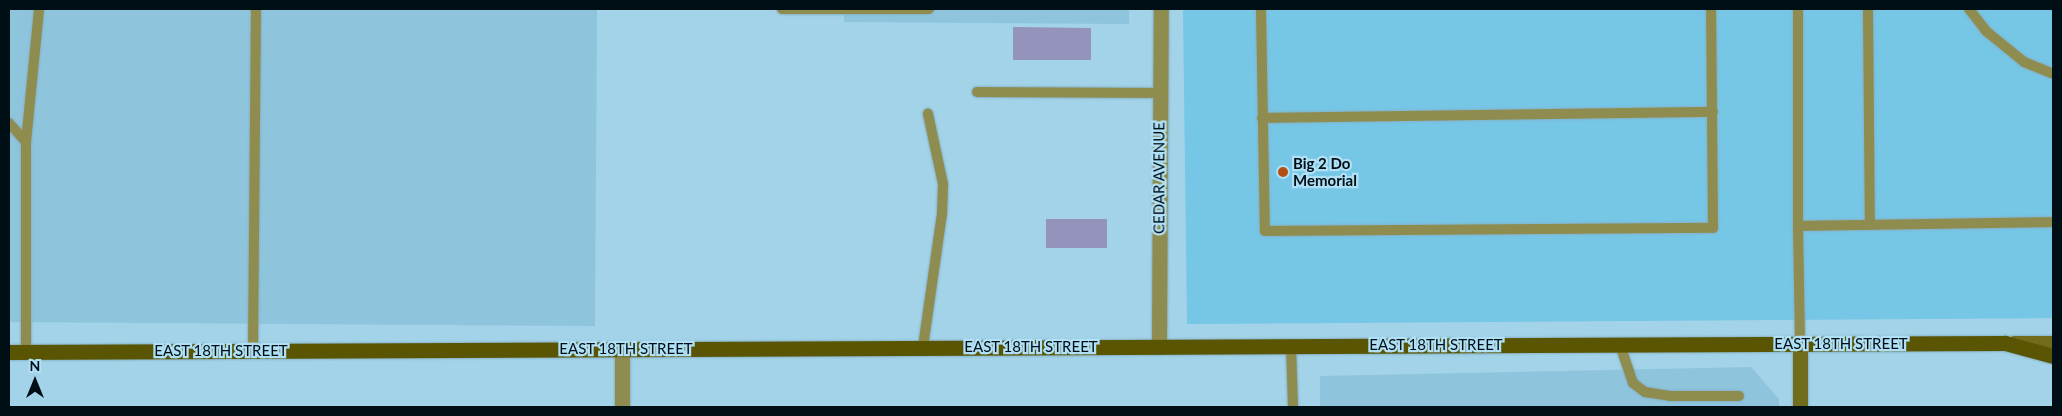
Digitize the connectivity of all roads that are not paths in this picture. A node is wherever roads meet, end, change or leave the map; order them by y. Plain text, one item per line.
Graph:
1 (39, 9) edge
2 (256, 9) edge
3 (782, 9) edge
4 (929, 9) edge
5 (1161, 9) edge
6 (1261, 9) edge
7 (1711, 9) edge
8 (1798, 9) edge
9 (1868, 9) edge
10 (1969, 9) edge
11 (2053, 74) edge
12 (976, 92) dead end
13 (1159, 93) junction
14 (1713, 112) junction
15 (928, 114) dead end
16 (1262, 118) junction
17 (9, 123) edge
18 (26, 142) junction
19 (2053, 222) edge
20 (1870, 225) junction
21 (1798, 226) junction
22 (2005, 343) junction
23 (2053, 343) edge
24 (1800, 344) junction
25 (1620, 345) junction
26 (1291, 346) junction
27 (1159, 347) junction
28 (923, 348) junction
29 (622, 349) junction
30 (253, 350) junction
31 (9, 352) edge
32 (26, 352) junction
33 (2053, 356) edge
34 (1739, 396) dead end
35 (622, 407) edge
36 (1293, 407) edge
37 (1800, 407) edge

1 - 18 lane
2 - 30 lane
3 - 4 lane
5 - 13 street, CEDAR AVENUE
6 - 16 lane
7 - 14 lane
8 - 21 lane
9 - 20 lane
10 - 11 lane
12 - 13 lane
13 - 27 street, CEDAR AVENUE
14 - 16 lane
14 - 16 lane
15 - 28 lane
17 - 18 lane
18 - 32 lane
19 - 20 lane
20 - 21 lane
21 - 24 lane
22 - 23 street, EAST 18TH STREET
22 - 24 main road, EAST 18TH STREET
22 - 33 main road
24 - 25 main road, EAST 18TH STREET
24 - 37 street
25 - 26 main road, EAST 18TH STREET
25 - 34 lane
26 - 27 main road, EAST 18TH STREET
26 - 36 lane
27 - 28 main road, EAST 18TH STREET
28 - 29 main road, EAST 18TH STREET
29 - 30 main road, EAST 18TH STREET
29 - 35 street
30 - 32 main road, EAST 18TH STREET
31 - 32 main road, EAST 18TH STREET

